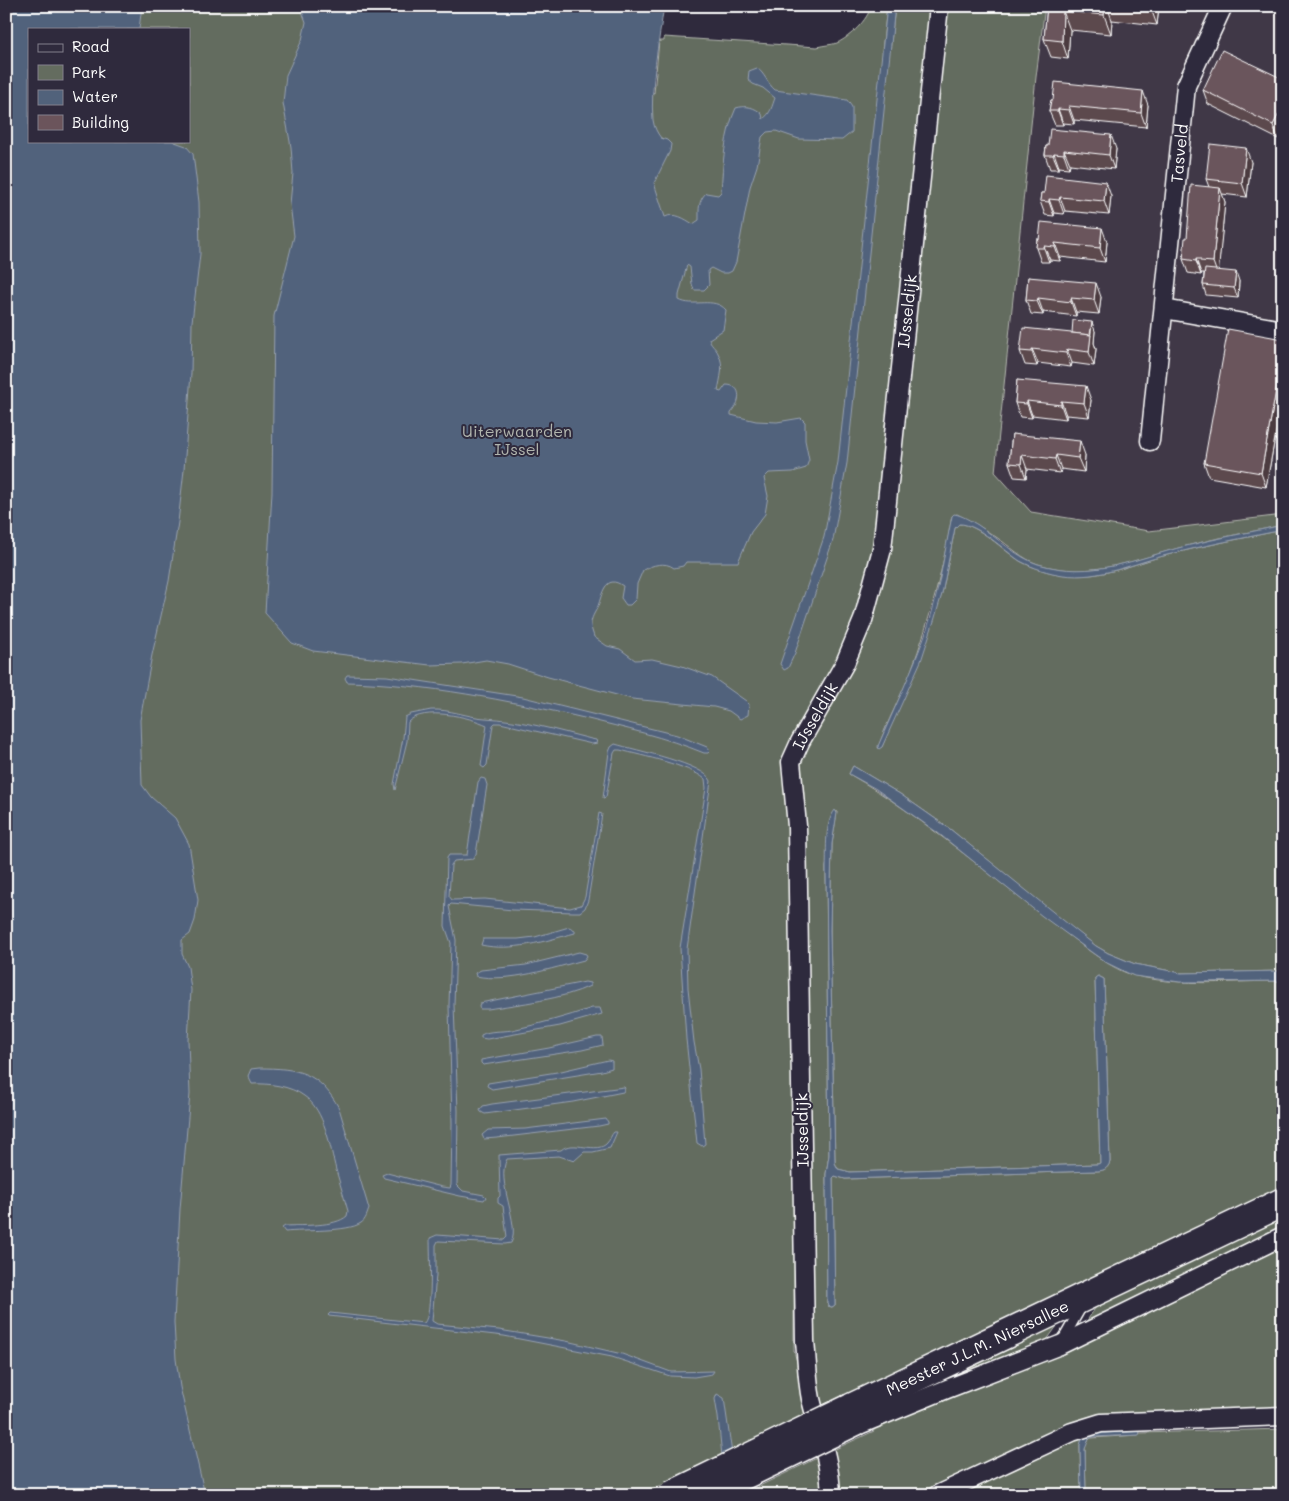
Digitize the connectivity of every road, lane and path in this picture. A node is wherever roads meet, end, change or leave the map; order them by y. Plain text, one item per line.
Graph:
1 (939, 6) edge
2 (1223, 6) edge
3 (1164, 309) junction
4 (1283, 330) edge
5 (1150, 441) dead end
6 (1283, 1202) edge
7 (1283, 1236) edge
8 (1088, 1296) junction
9 (1060, 1345) junction
10 (1283, 1416) edge
11 (855, 1417) junction
12 (672, 1495) edge
13 (714, 1495) edge
14 (830, 1495) edge
15 (937, 1495) edge

1 - 14 street, IJsseldijk
2 - 3 street, Tasveld
3 - 4 street
3 - 5 street, Tasveld
6 - 8 main road, Meester J.L.M. Niersallee
7 - 9 street, Meester J.L.M. Niersallee
8 - 9 lane
8 - 11 main road, Meester J.L.M. Niersallee
9 - 11 street, Meester J.L.M. Niersallee
10 - 15 street
11 - 12 main road, Meester J.L.M. Niersallee, bridge
11 - 13 street, Meester J.L.M. Niersallee, bridge

